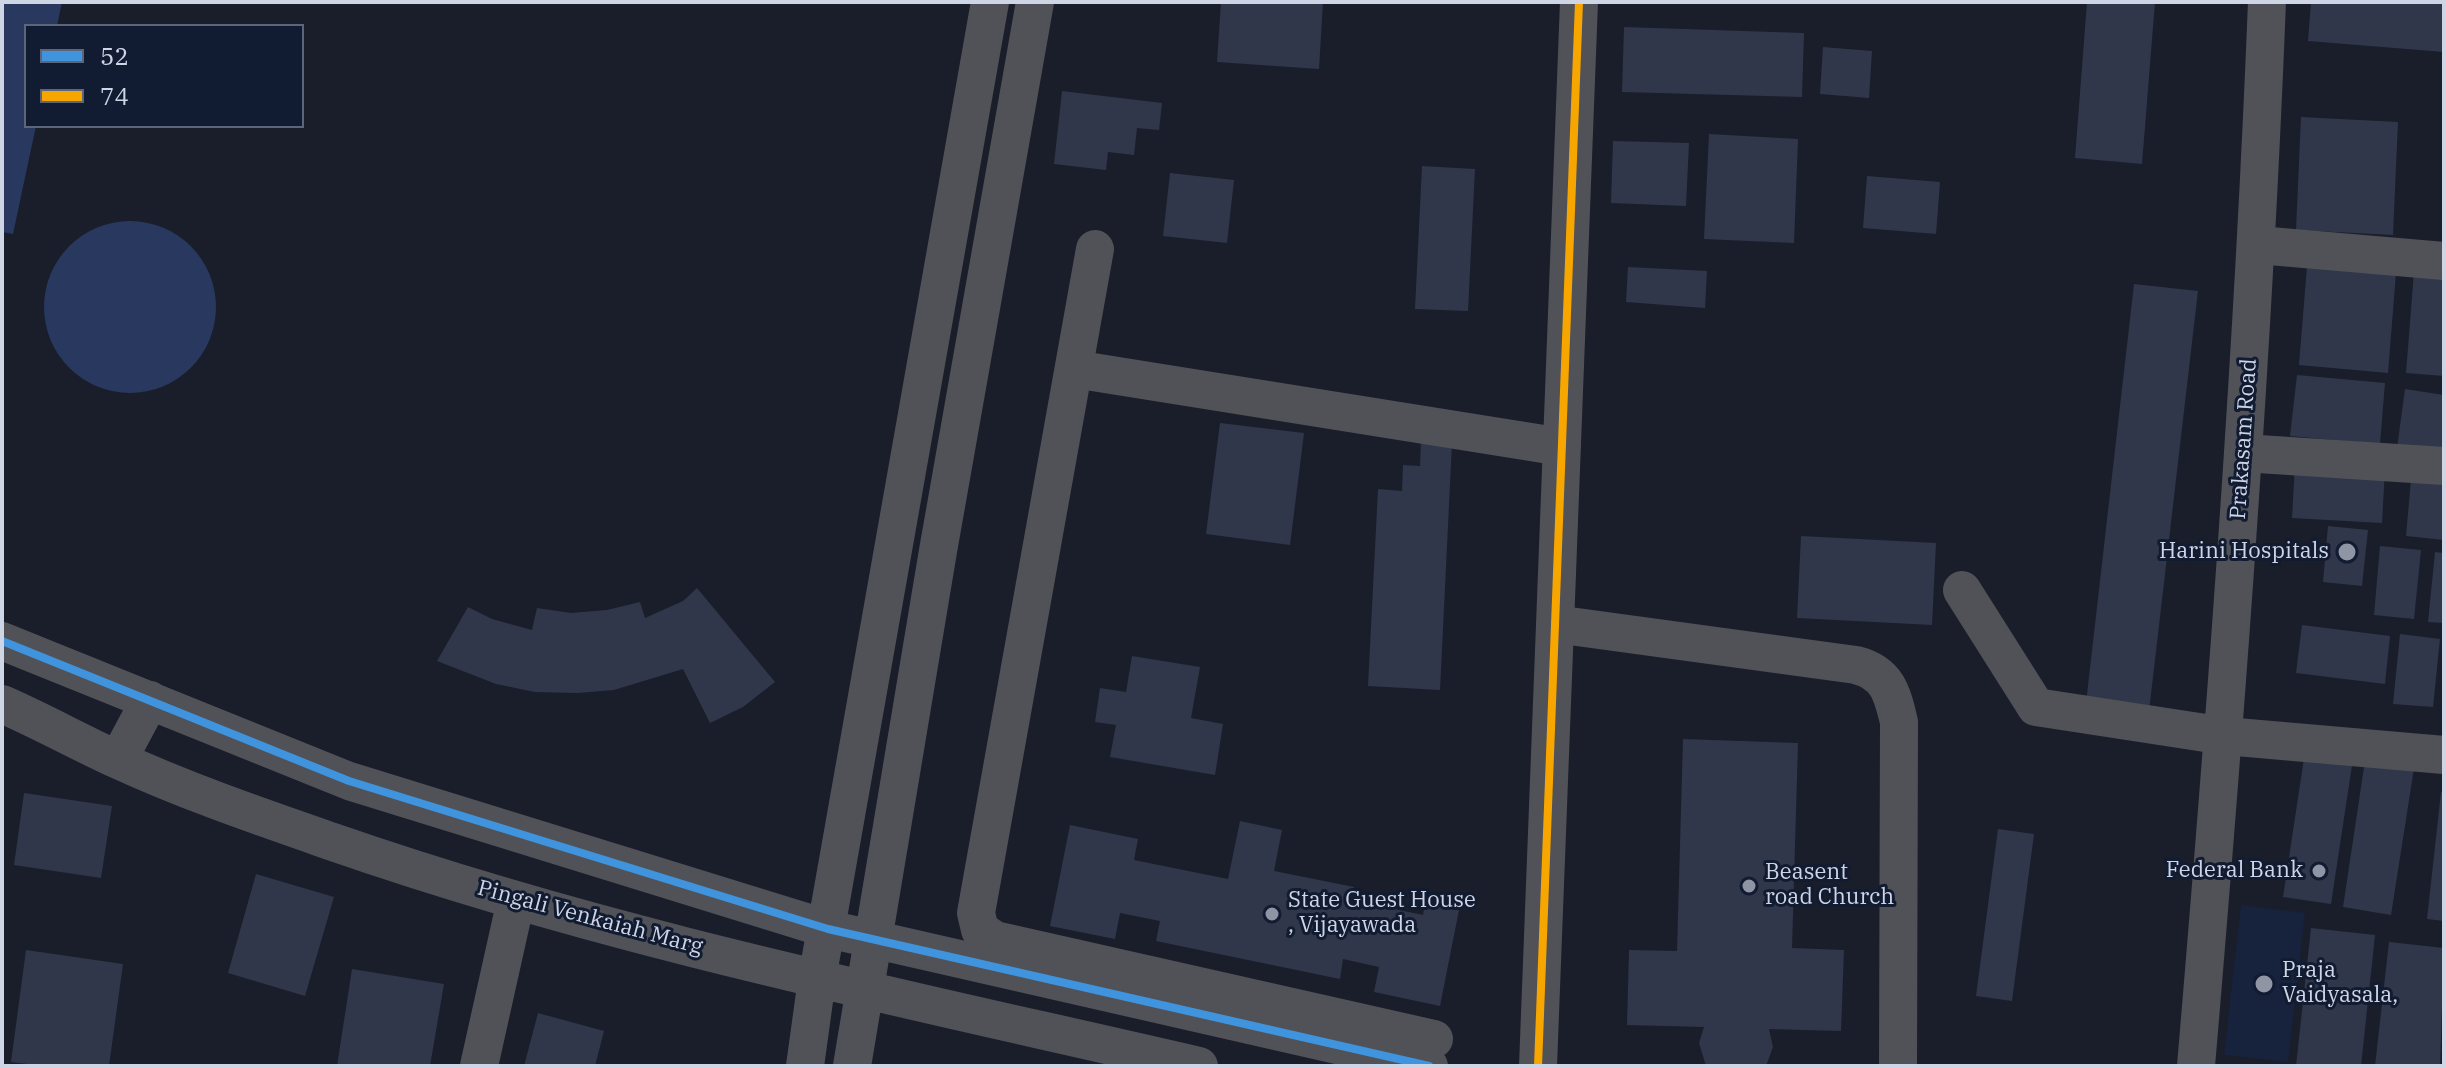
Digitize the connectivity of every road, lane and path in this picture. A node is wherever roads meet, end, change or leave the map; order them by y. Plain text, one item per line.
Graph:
1 (990, 2) edge
2 (1035, 2) edge
3 (1579, 2) edge
4 (2267, 2) edge
5 (2258, 245) junction
6 (1095, 249) dead end
7 (2444, 261) edge
8 (1074, 369) junction
9 (1562, 447) junction
10 (2243, 453) junction
11 (2444, 466) edge
12 (1962, 590) dead end
13 (1555, 624) junction
14 (2, 641) edge
15 (150, 700) junction
16 (2, 704) edge
17 (2225, 736) junction
18 (2444, 755) edge
19 (118, 760) junction
20 (516, 900) junction
21 (828, 929) junction
22 (873, 940) junction
23 (817, 979) junction
24 (864, 989) junction
25 (1432, 1053) edge
26 (479, 1066) edge
27 (805, 1066) edge
28 (852, 1066) edge
29 (1199, 1066) edge
30 (1538, 1066) edge
31 (1898, 1066) edge
32 (2196, 1066) edge

1 - 21 street
2 - 22 street
3 - 9 street
4 - 5 street, Prakasam Road
5 - 7 street
5 - 10 street, Prakasam Road
6 - 8 street
8 - 9 street
8 - 25 street
9 - 13 street
10 - 11 street
10 - 17 street, Prakasam Road
12 - 17 street
13 - 30 street
13 - 31 street
14 - 15 street
15 - 19 street
15 - 21 street
16 - 19 street, Pingali Venkaiah Marg
17 - 18 street
17 - 32 street, Prakasam Road
19 - 20 street, Pingali Venkaiah Marg
20 - 23 street, Pingali Venkaiah Marg
20 - 26 street
21 - 22 street
21 - 23 street
22 - 24 street
22 - 25 street
23 - 24 street, Pingali Venkaiah Marg
23 - 27 street
24 - 28 street
24 - 29 street, Pingali Venkaiah Marg

